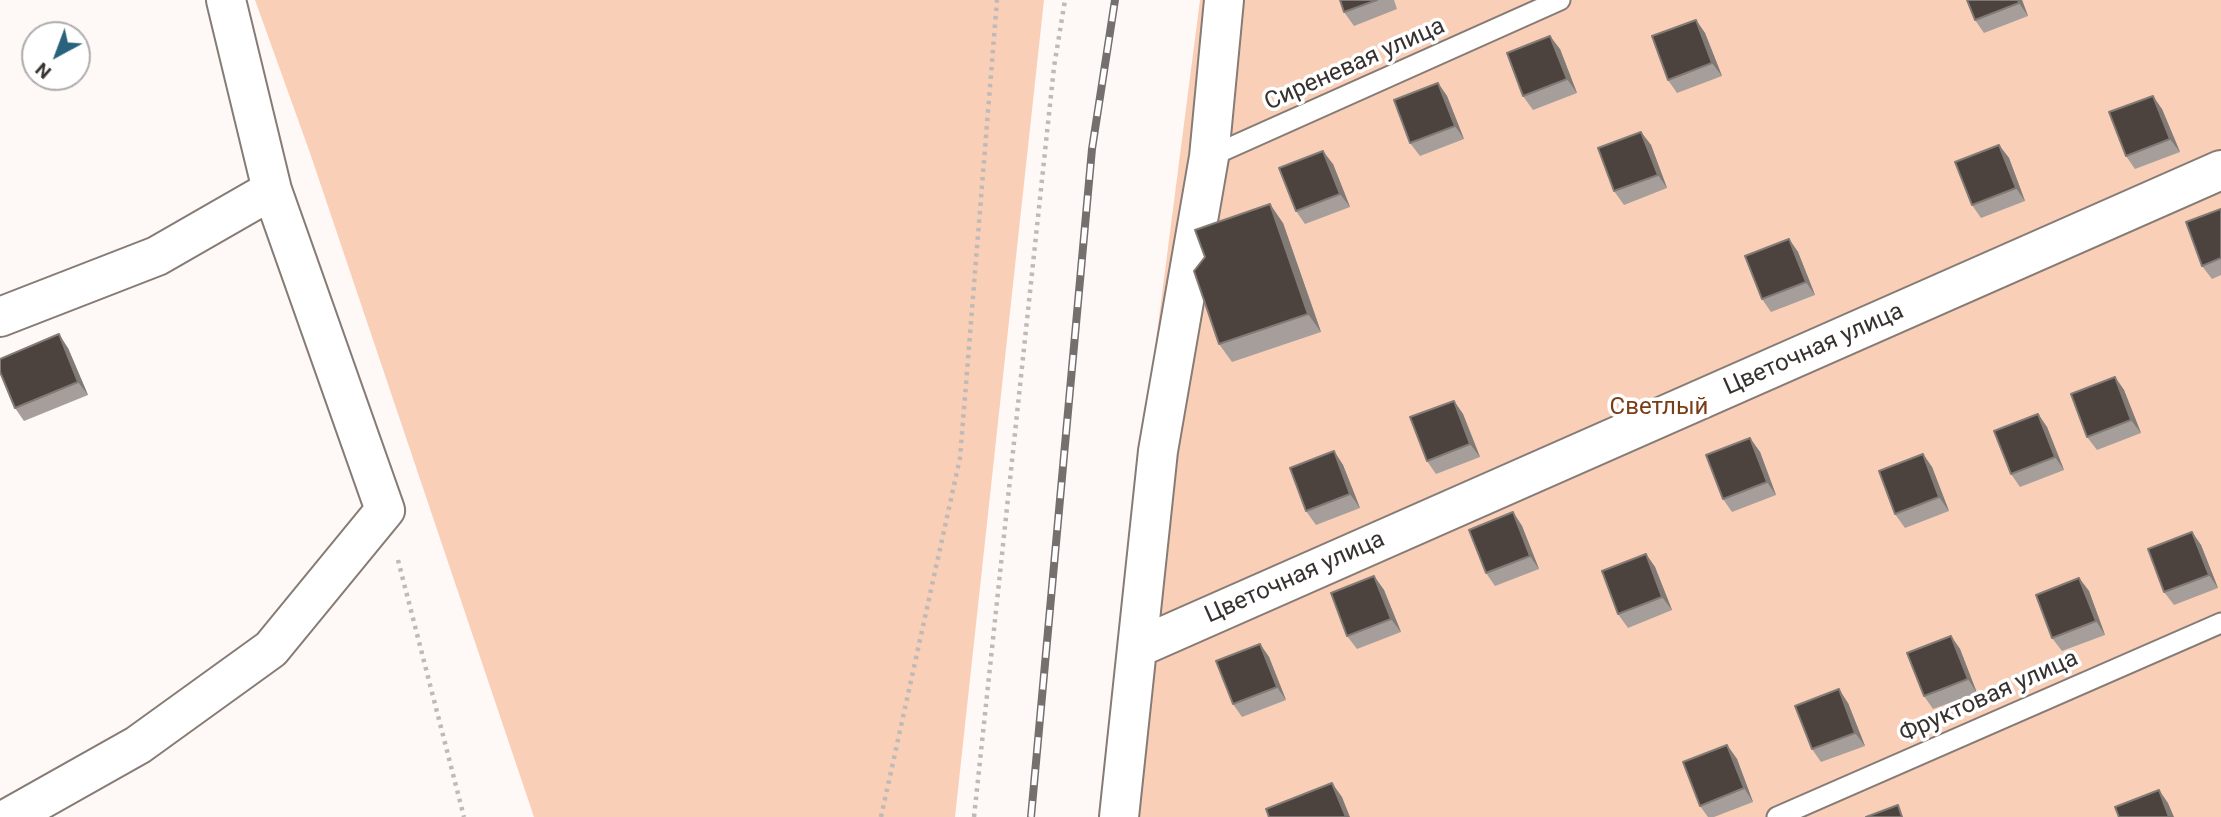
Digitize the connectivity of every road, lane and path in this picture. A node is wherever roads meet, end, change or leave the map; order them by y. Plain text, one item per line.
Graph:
1 (226, 0) edge
2 (997, 0) edge
3 (1065, 0) edge
4 (1224, 0) edge
5 (1560, 0) edge
6 (1209, 157) junction
7 (2221, 170) edge
8 (272, 190) junction
9 (0, 317) edge
10 (385, 510) junction
11 (2221, 623) edge
12 (1137, 648) junction
13 (10, 817) edge
14 (464, 817) edge
15 (881, 817) edge
16 (974, 817) edge
17 (1119, 817) edge
18 (1777, 817) edge

1 - 8 street
2 - 15 path
3 - 16 path
4 - 6 street
5 - 6 lane, Сиреневая улица
6 - 12 street
7 - 12 street, Цветочная улица
8 - 9 street
8 - 10 street
10 - 13 street
10 - 14 path
11 - 18 lane, Фруктовая улица
12 - 17 street

